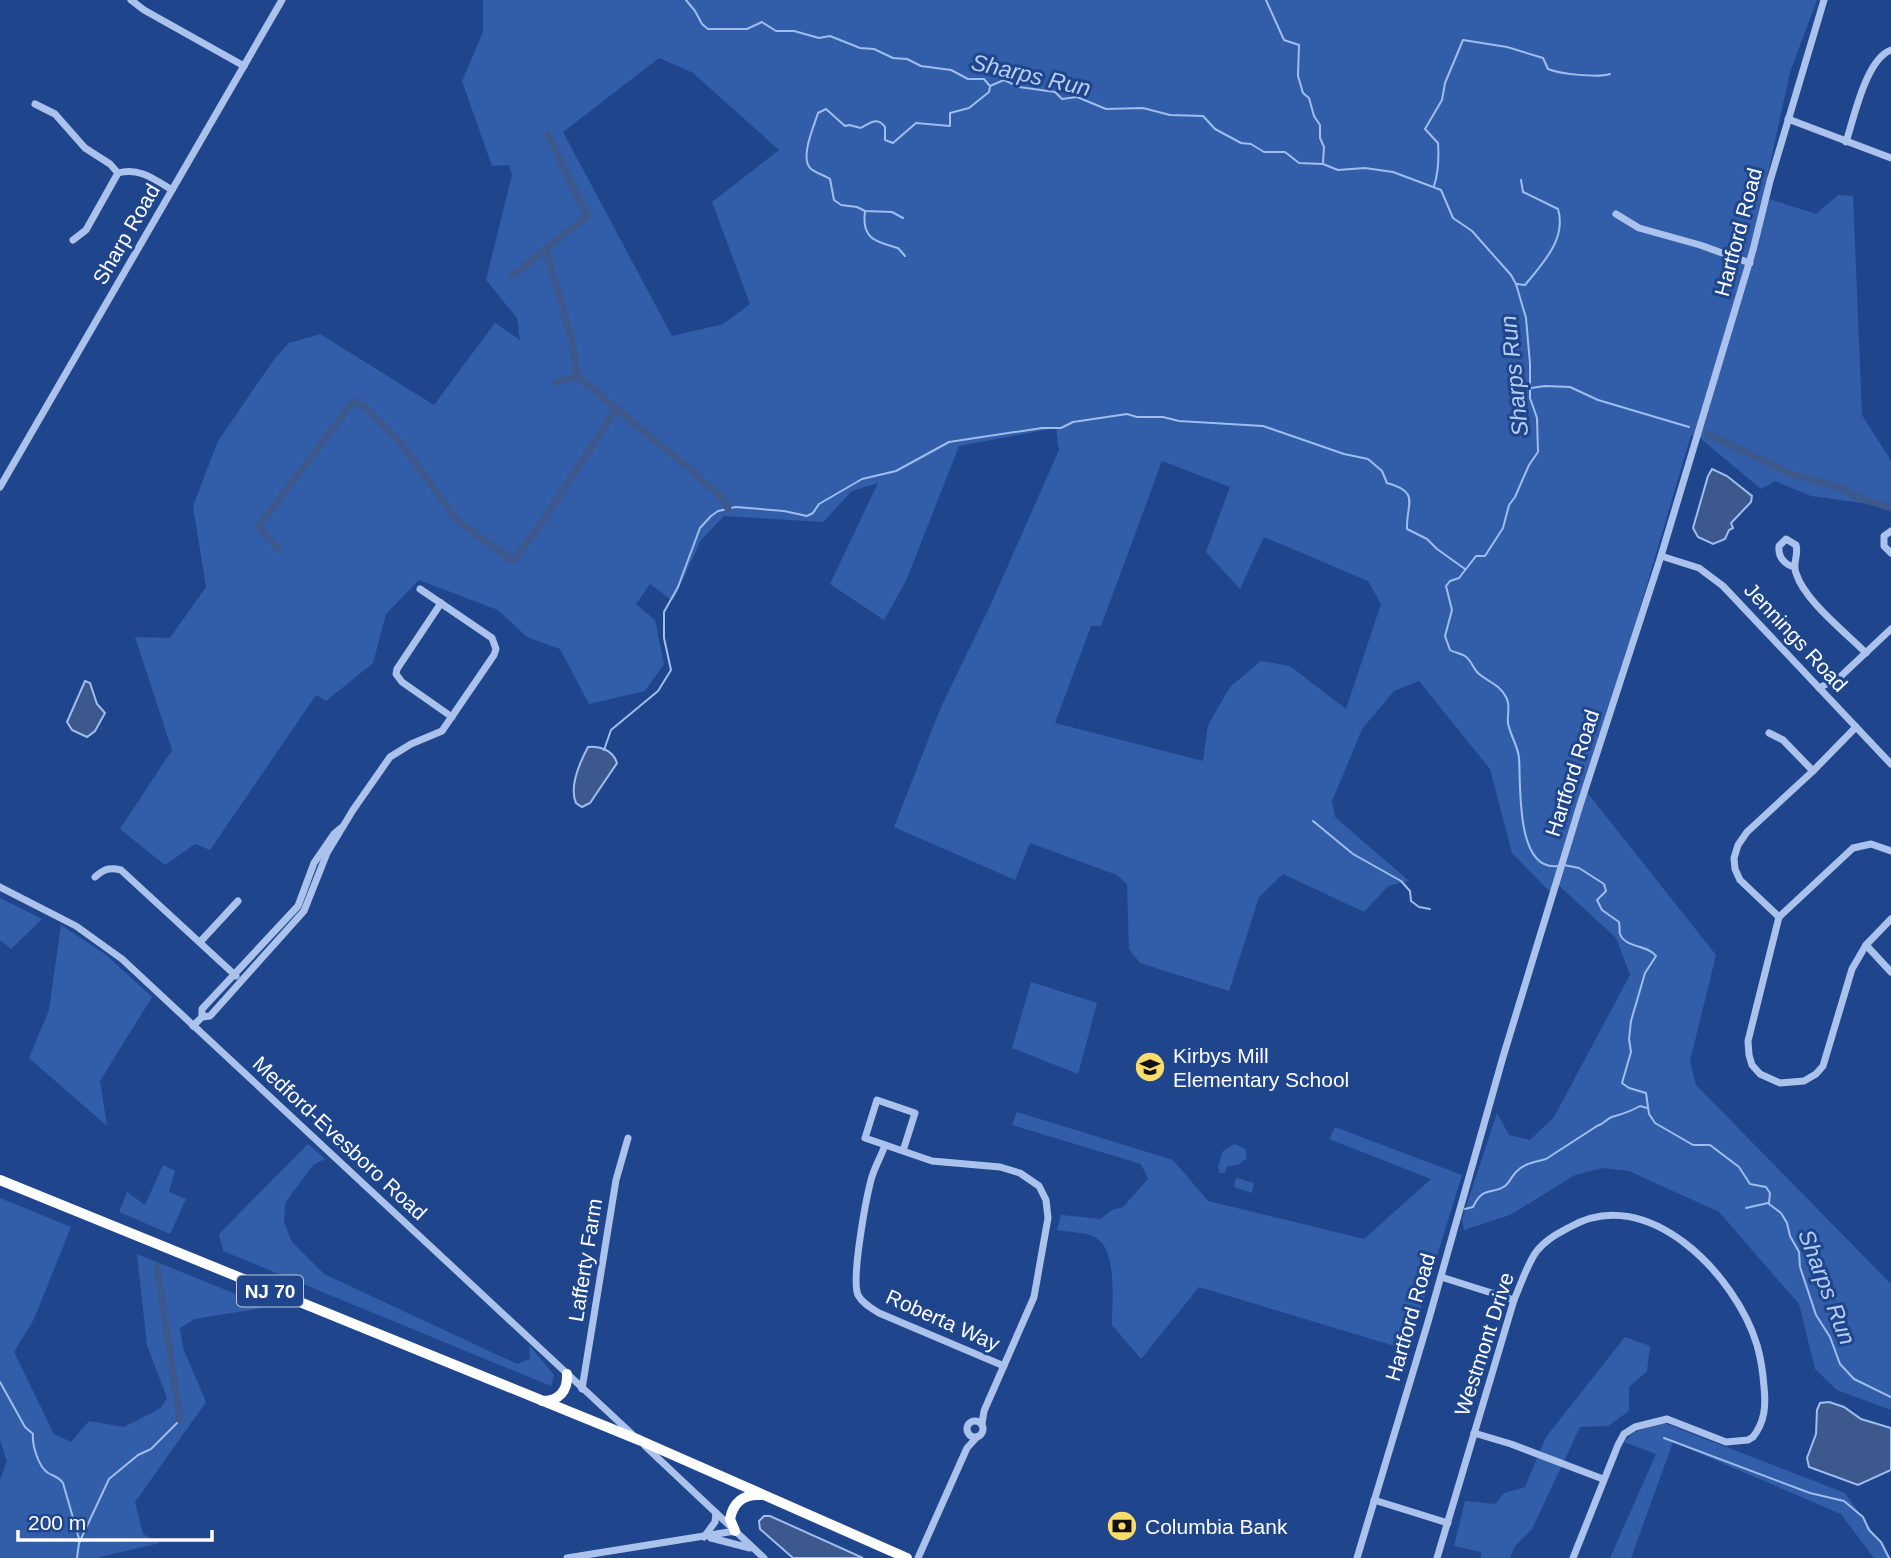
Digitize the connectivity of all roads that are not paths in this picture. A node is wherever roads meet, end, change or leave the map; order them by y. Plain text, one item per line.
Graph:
1 (131, 0) edge
2 (282, 0) edge
3 (1824, 0) edge
4 (1891, 50) edge
5 (244, 66) junction
6 (35, 104) dead end
7 (1788, 119) junction
8 (1846, 142) junction
9 (1891, 158) edge
10 (118, 173) junction
11 (172, 190) junction
12 (1616, 214) dead end
13 (73, 240) dead end
14 (1750, 262) junction
15 (0, 487) edge
16 (1891, 531) edge
17 (1891, 553) edge
18 (1661, 556) junction
19 (1794, 567) dead end
20 (420, 589) dead end
21 (441, 603) junction
22 (1891, 629) edge
23 (1866, 653) junction
24 (1819, 688) junction
25 (452, 717) junction
26 (1856, 727) junction
27 (1769, 733) dead end
28 (1891, 764) edge
29 (1813, 771) junction
30 (342, 828) junction
31 (1891, 851) edge
32 (95, 877) dead end
33 (0, 887) edge
34 (238, 901) dead end
35 (1779, 917) junction
36 (1891, 919) edge
37 (200, 942) junction
38 (1866, 945) junction
39 (1891, 972) edge
40 (235, 975) junction
41 (242, 981) junction
42 (202, 1017) junction
43 (193, 1026) junction
44 (628, 1138) dead end
45 (885, 1145) junction
46 (903, 1151) junction
47 (0, 1180) edge
48 (1441, 1277) junction
49 (1514, 1300) junction
50 (1004, 1366) junction
51 (567, 1374) junction
52 (582, 1389) junction
53 (541, 1401) junction
54 (977, 1423) junction
55 (1474, 1433) junction
56 (973, 1436) junction
57 (639, 1440) junction
58 (1603, 1479) junction
59 (764, 1495) junction
60 (1374, 1500) junction
61 (716, 1513) junction
62 (1448, 1523) junction
63 (735, 1531) junction
64 (704, 1537) junction
65 (762, 1556) edge
66 (567, 1558) edge
67 (907, 1558) edge
68 (918, 1558) edge
69 (1357, 1558) edge
70 (1437, 1558) edge
71 (1573, 1558) edge

1 - 5 street
2 - 5 street, Sharp Road
3 - 7 street, Hartford Road
4 - 8 street
5 - 11 street, Sharp Road
6 - 10 street
7 - 8 street
7 - 14 street, Hartford Road
8 - 9 street
10 - 11 street
10 - 13 street
11 - 15 street, Sharp Road
12 - 14 street
14 - 18 street, Hartford Road
16 - 17 street
18 - 24 street, Jennings Road
18 - 48 street, Hartford Road
19 - 23 street
20 - 21 street
21 - 25 street
21 - 25 street
22 - 23 street
23 - 24 street
24 - 26 street, Jennings Road
25 - 30 street
26 - 28 street, Jennings Road
26 - 29 street
27 - 29 street
29 - 35 street
30 - 40 street
30 - 41 street
31 - 35 street
32 - 37 street
33 - 43 street, Medford-Evesboro Road
34 - 37 street
35 - 38 street
36 - 38 street
37 - 40 street
38 - 39 street
40 - 41 street
40 - 42 street
41 - 42 street
42 - 43 street
43 - 51 street, Medford-Evesboro Road
44 - 52 street, Lafferty Farm
45 - 46 street
45 - 46 street
45 - 50 street, Roberta Way
46 - 50 street
47 - 53 highway, NJ 70
48 - 49 street
48 - 60 street, Hartford Road
49 - 55 street, Westmont Drive
49 - 58 street, Westmont Drive
50 - 54 street
51 - 52 street, Medford-Evesboro Road
51 - 53 highway
52 - 57 street, Medford-Evesboro Road
53 - 57 highway, NJ 70
54 - 56 street
54 - 56 street
55 - 58 street
55 - 62 street, Westmont Drive
56 - 68 street
57 - 59 highway, NJ 70
57 - 61 street, Medford-Evesboro Road
58 - 71 street, Westmont Drive
59 - 63 highway
59 - 67 highway, NJ 70
60 - 62 street
60 - 69 street, Hartford Road
61 - 63 street, Medford-Evesboro Road
61 - 64 street
62 - 70 street, Westmont Drive
63 - 64 street
63 - 65 street, Medford-Evesboro Road
64 - 65 street
64 - 66 street

